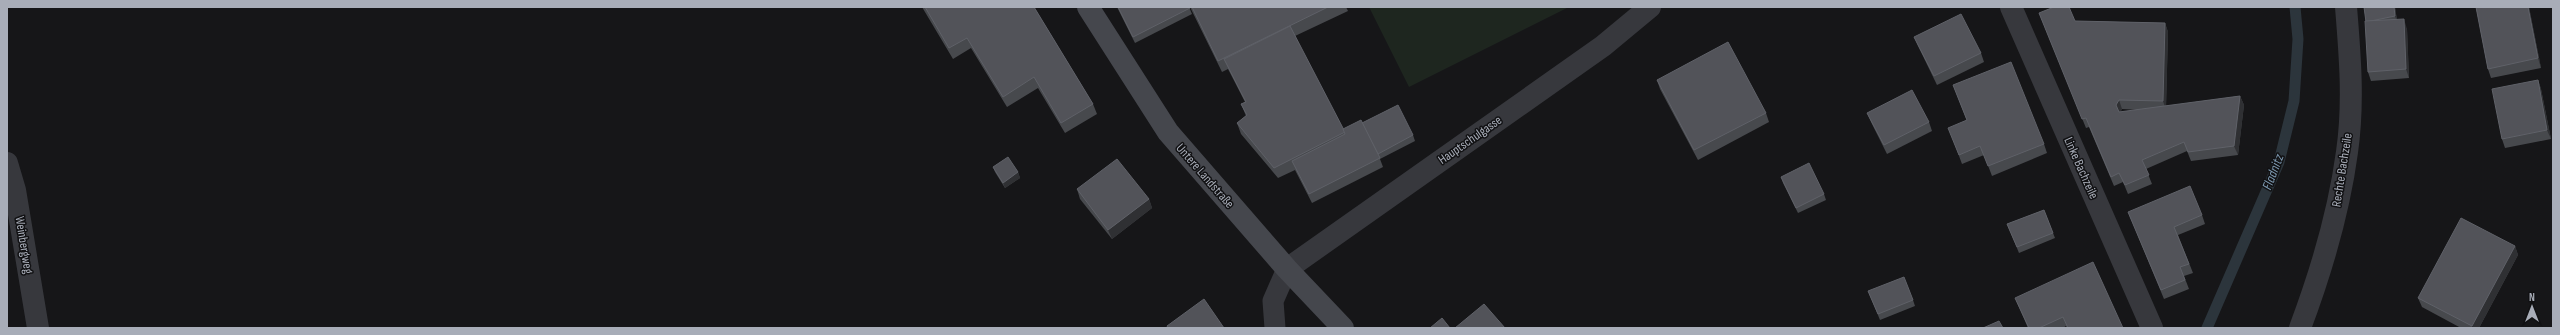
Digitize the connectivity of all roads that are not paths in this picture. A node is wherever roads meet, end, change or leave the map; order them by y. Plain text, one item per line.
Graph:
1 (1088, 7) edge
2 (1650, 7) edge
3 (2011, 7) edge
4 (2346, 7) edge
5 (7, 164) edge
6 (1287, 269) junction
7 (38, 328) edge
8 (1275, 328) edge
9 (1343, 328) edge
10 (2152, 328) edge
11 (2300, 328) edge

1 - 6 street, Untere Landstraße
2 - 6 street, Hauptschulgasse
3 - 10 street, Linke Bachzeile
4 - 11 street, Rechte Bachzeile
5 - 7 street, Weinbergweg
6 - 8 lane
6 - 9 street, Untere Landstraße

